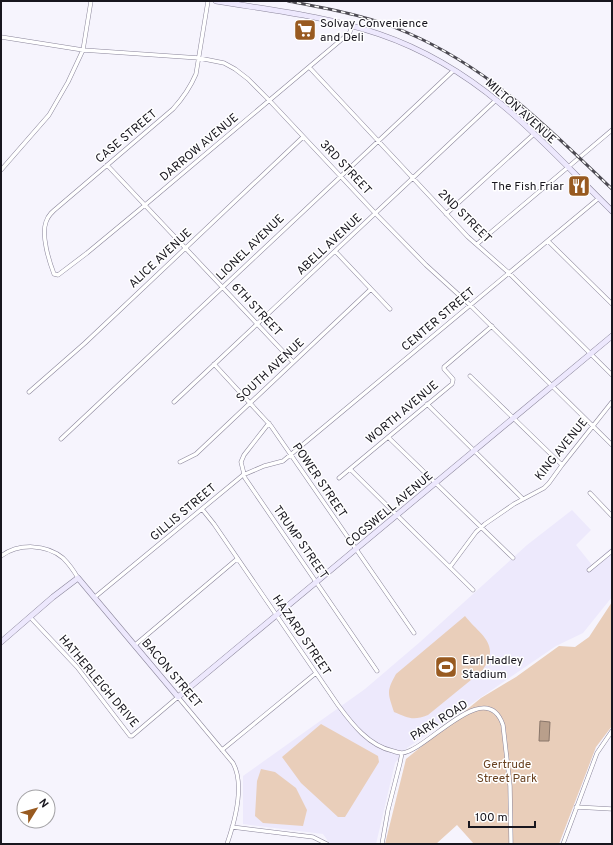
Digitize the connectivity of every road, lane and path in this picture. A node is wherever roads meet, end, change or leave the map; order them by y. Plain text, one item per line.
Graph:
1 (90, 1) edge
2 (208, 1) edge
3 (216, 1) edge
4 (352, 25) junction
5 (1, 37) edge
6 (83, 50) junction
7 (199, 58) junction
8 (308, 67) junction
9 (454, 70) junction
10 (269, 100) junction
11 (496, 100) junction
12 (612, 130) edge
13 (534, 134) junction
14 (303, 136) junction
15 (378, 141) junction
16 (107, 164) junction
17 (568, 168) junction
18 (1, 170) edge
19 (341, 176) junction
20 (413, 178) junction
21 (598, 198) junction
22 (145, 205) junction
23 (612, 211) edge
24 (375, 213) junction
25 (446, 214) junction
26 (548, 241) junction
27 (477, 244) junction
28 (185, 248) junction
29 (336, 251) junction
30 (54, 272) joint
31 (509, 273) junction
32 (223, 287) junction
33 (371, 289) junction
34 (612, 304) edge
35 (470, 305) junction
36 (390, 309) dead end
37 (257, 324) junction
38 (492, 326) junction
39 (612, 336) edge
40 (591, 354) junction
41 (293, 362) junction
42 (214, 364) junction
43 (612, 375) edge
44 (470, 376) dead end
45 (552, 386) junction
46 (29, 392) dead end
47 (174, 402) dead end
48 (612, 402) edge
49 (250, 403) junction
50 (427, 404) junction
51 (513, 418) junction
52 (269, 423) junction
53 (593, 427) junction
54 (388, 437) junction
55 (61, 439) dead end
56 (612, 445) edge
57 (474, 450) junction
58 (291, 455) junction
59 (180, 462) dead end
60 (562, 465) junction
61 (350, 469) junction
62 (243, 474) junction
63 (339, 478) dead end
64 (435, 483) junction
65 (590, 493) dead end
66 (523, 499) junction
67 (202, 509) junction
68 (397, 515) junction
69 (612, 516) edge
70 (481, 527) junction
71 (356, 550) junction
72 (612, 551) edge
73 (1, 556) edge
74 (513, 558) dead end
75 (237, 559) junction
76 (450, 567) junction
77 (590, 570) dead end
78 (78, 578) junction
79 (316, 582) junction
80 (473, 590) dead end
81 (95, 597) junction
82 (277, 616) junction
83 (30, 617) junction
84 (414, 633) dead end
85 (1, 642) edge
86 (135, 645) junction
87 (377, 671) dead end
88 (316, 673) junction
89 (178, 698) junction
90 (612, 731) edge
91 (222, 750) junction
92 (402, 753) junction
93 (576, 807) junction
94 (612, 809) edge
95 (232, 827) junction
96 (227, 844) edge
97 (327, 844) edge
98 (382, 844) edge
99 (511, 844) edge
100 (563, 844) edge

1 - 6 street
2 - 7 street, CASE STREET
3 - 4 street, MILTON AVENUE
4 - 8 street, DARROW AVENUE
4 - 9 street, MILTON AVENUE
5 - 6 street, 3RD STREET
6 - 7 street, 3RD STREET
6 - 18 street
7 - 10 street, 3RD STREET
7 - 16 street, CASE STREET
8 - 10 street, DARROW AVENUE
8 - 15 street, 2ND STREET
9 - 11 street, MILTON AVENUE
9 - 15 street, LIONEL AVENUE
10 - 14 street, 3RD STREET
10 - 22 street, DARROW AVENUE
11 - 13 street, MILTON AVENUE
11 - 20 street, ABELL AVENUE
12 - 17 street
13 - 17 street, MILTON AVENUE
13 - 25 street
14 - 19 street, 3RD STREET
14 - 28 street, ALICE AVENUE
15 - 19 street, LIONEL AVENUE
15 - 20 street, 2ND STREET
16 - 22 street, 6TH STREET
16 - 30 street, CASE STREET
17 - 21 street, MILTON AVENUE
17 - 27 street
19 - 24 street, 3RD STREET
19 - 32 street, LIONEL AVENUE
20 - 24 street, ABELL AVENUE
20 - 25 street, 2ND STREET
21 - 23 street, MILTON AVENUE
21 - 26 street, CENTER STREET
22 - 28 street, 6TH STREET
22 - 30 street, DARROW AVENUE
24 - 29 street, ABELL AVENUE
24 - 35 street, 3RD STREET
25 - 27 street, 2ND STREET
26 - 31 street, CENTER STREET
26 - 34 street
27 - 31 street, 2ND STREET
28 - 32 street, 6TH STREET
28 - 46 street, ALICE AVENUE
29 - 33 street
29 - 37 street, ABELL AVENUE
31 - 35 street, CENTER STREET
31 - 40 street, 2ND STREET
32 - 37 street, 6TH STREET
32 - 55 street, LIONEL AVENUE
33 - 36 street
33 - 41 street, SOUTH AVENUE
35 - 38 street, 3RD STREET
35 - 58 street, CENTER STREET
37 - 41 street, 6TH STREET
37 - 42 street, ABELL AVENUE
38 - 45 street, 3RD STREET
38 - 50 street, WORTH AVENUE
39 - 40 street, COGSWELL AVENUE
40 - 43 street, 2ND STREET
40 - 45 street, COGSWELL AVENUE
41 - 49 street, SOUTH AVENUE
42 - 47 street, ABELL AVENUE
42 - 49 street, POWER STREET
44 - 51 street
45 - 51 street, COGSWELL AVENUE
45 - 53 street, 3RD STREET
48 - 53 street, KING AVENUE
49 - 52 street, POWER STREET
49 - 59 street, SOUTH AVENUE
50 - 54 street, WORTH AVENUE
50 - 57 street
51 - 57 street, COGSWELL AVENUE
51 - 60 street
52 - 58 street, POWER STREET
52 - 62 street
53 - 56 street, 3RD STREET
53 - 60 street, KING AVENUE
54 - 61 street, WORTH AVENUE
54 - 64 street
57 - 64 street, COGSWELL AVENUE
57 - 66 street
58 - 62 street, GILLIS STREET
58 - 71 street, POWER STREET
60 - 66 street, KING AVENUE
61 - 63 street, WORTH AVENUE
61 - 68 street
62 - 67 street, GILLIS STREET
62 - 79 street, TRUMP STREET
64 - 68 street, COGSWELL AVENUE
64 - 70 street
65 - 69 street
66 - 70 street, KING AVENUE
67 - 75 street, HAZARD STREET
67 - 81 street, GILLIS STREET
68 - 71 street, COGSWELL AVENUE
68 - 76 street
70 - 74 street
70 - 76 street, KING AVENUE
71 - 79 street, COGSWELL AVENUE
71 - 84 street, POWER STREET
72 - 77 street
73 - 78 street
75 - 82 street, HAZARD STREET
75 - 86 street
76 - 80 street
78 - 81 street, BACON STREET
78 - 83 street
79 - 82 street, COGSWELL AVENUE
79 - 87 street, TRUMP STREET
81 - 86 street, BACON STREET
82 - 88 street, HAZARD STREET
82 - 89 street, COGSWELL AVENUE
83 - 85 street
83 - 89 street, HATHERLEIGH DRIVE
86 - 89 street, BACON STREET
88 - 91 street
88 - 92 street, HAZARD STREET
89 - 91 street, BACON STREET
90 - 93 street
91 - 95 street, BACON STREET
92 - 98 street
92 - 99 street, PARK ROAD
93 - 94 street
93 - 100 street
95 - 96 street, BACON STREET
95 - 97 street

